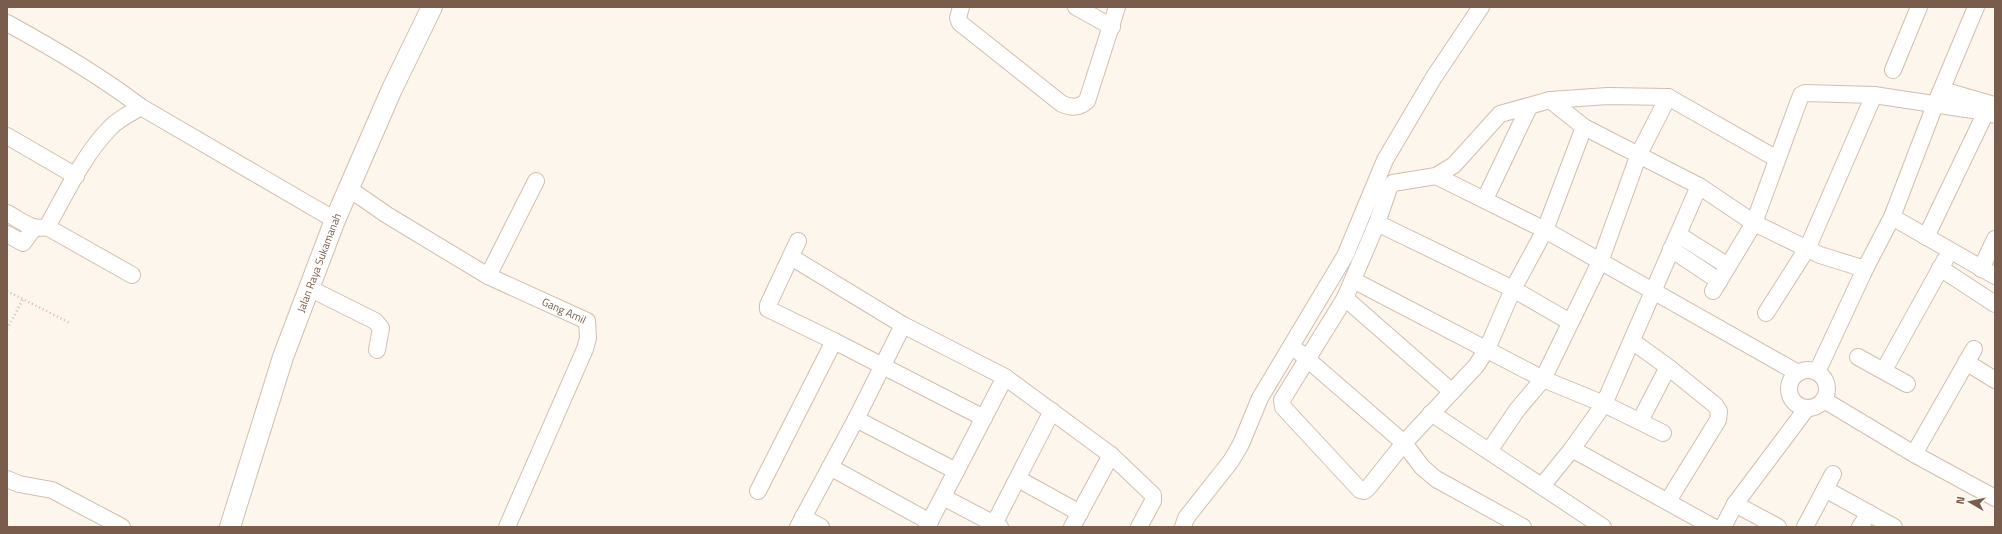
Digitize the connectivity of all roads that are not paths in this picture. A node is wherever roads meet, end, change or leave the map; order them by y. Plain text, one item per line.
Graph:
1 (432, 7) edge
2 (961, 7) edge
3 (1076, 7) edge
4 (1117, 7) edge
5 (1481, 7) edge
6 (1976, 7) edge
7 (1915, 8) edge
8 (7, 23) edge
9 (1112, 26) junction
10 (1893, 70) dead end
11 (1942, 90) junction
12 (1874, 95) junction
13 (1668, 97) junction
14 (1550, 100) junction
15 (1935, 105) junction
16 (141, 107) junction
17 (1529, 107) junction
18 (1992, 110) edge
19 (1584, 127) junction
20 (7, 136) edge
21 (1639, 154) junction
22 (1777, 159) junction
23 (76, 176) junction
24 (1436, 176) junction
25 (536, 181) dead end
26 (1699, 186) junction
27 (348, 188) junction
28 (1486, 199) junction
29 (7, 213) edge
30 (1892, 217) junction
31 (335, 220) junction
32 (1377, 223) junction
33 (1754, 223) junction
34 (40, 228) junction
35 (1545, 230) junction
36 (7, 234) edge
37 (1678, 235) junction
38 (1926, 237) junction
39 (1995, 239) edge
40 (798, 241) dead end
41 (1808, 248) junction
42 (1671, 249) junction
43 (791, 257) junction
44 (1600, 262) junction
45 (1728, 266) junction
46 (1865, 269) junction
47 (1988, 273) edge
48 (132, 275) dead end
49 (488, 276) junction
50 (1353, 280) junction
51 (309, 288) junction
52 (1513, 290) junction
53 (1654, 290) junction
54 (1345, 298) junction
55 (1995, 304) edge
56 (1766, 313) dead end
57 (1570, 322) junction
58 (903, 325) junction
59 (834, 341) junction
60 (1632, 341) junction
61 (1292, 347) junction
62 (1487, 349) junction
63 (377, 350) dead end
64 (1858, 357) dead end
65 (1308, 358) junction
66 (881, 366) junction
67 (1668, 367) junction
68 (1884, 370) junction
69 (1817, 372) junction
70 (1798, 373) junction
71 (1005, 377) junction
72 (1543, 379) junction
73 (1995, 380) edge
74 (1907, 384) dead end
75 (1451, 391) junction
76 (1824, 400) junction
77 (1604, 404) junction
78 (1807, 408) junction
79 (1052, 411) junction
80 (1431, 413) junction
81 (984, 418) junction
82 (856, 419) junction
83 (1640, 421) junction
84 (1662, 433) dead end
85 (1404, 443) junction
86 (1572, 449) junction
87 (1489, 451) junction
88 (1914, 454) junction
89 (1111, 455) junction
90 (830, 467) junction
91 (956, 471) junction
92 (1833, 474) dead end
93 (7, 479) edge
94 (1018, 479) junction
95 (1542, 486) junction
96 (1825, 489) junction
97 (758, 491) dead end
98 (1994, 494) edge
99 (943, 496) junction
100 (1668, 501) junction
101 (1735, 504) junction
102 (1868, 513) junction
103 (1076, 520) edge
104 (801, 522) edge
105 (929, 524) edge
106 (997, 525) edge
107 (122, 527) edge
108 (230, 527) edge
109 (507, 527) edge
110 (821, 527) edge
111 (1139, 527) edge
112 (1183, 527) edge
113 (1523, 527) edge
114 (1603, 527) edge
115 (1713, 527) edge
116 (1724, 527) edge
117 (1778, 527) edge
118 (1805, 527) edge
119 (1860, 527) edge
120 (1894, 527) edge

1 - 27 street, Jalan Raya Sukamanah
2 - 9 street
3 - 9 street
4 - 9 street
5 - 61 street
6 - 11 street
7 - 10 street
8 - 16 street
11 - 15 street
11 - 18 street
12 - 15 street
12 - 22 street
12 - 41 street
13 - 14 street
13 - 21 street
13 - 22 street
14 - 17 street
14 - 19 street
15 - 18 street
15 - 30 street
16 - 23 street
16 - 31 street
17 - 24 street
17 - 28 street
18 - 38 street
19 - 21 street
19 - 35 street
20 - 23 street
21 - 26 street
21 - 44 street
22 - 33 street
23 - 34 street
24 - 28 street
24 - 32 street
25 - 49 street
26 - 33 street
26 - 37 street
27 - 31 street, Jalan Raya Sukamanah
27 - 49 street, Gang Amil
28 - 35 street
29 - 34 street
30 - 38 street
30 - 46 street
31 - 51 street, Jalan Raya Sukamanah
32 - 50 street
32 - 52 street
33 - 41 street
33 - 45 street
34 - 36 street
34 - 48 street
35 - 44 street
35 - 52 street
37 - 42 street
37 - 45 street
38 - 47 street
39 - 47 street
40 - 43 street
41 - 46 street
41 - 56 street
42 - 45 street
42 - 53 street
43 - 58 street
43 - 59 street
44 - 53 street
44 - 57 street
46 - 69 street
49 - 109 street, Gang Amil
50 - 54 street
50 - 62 street
51 - 63 street
51 - 108 street, Jalan Raya Sukamanah
52 - 57 street
52 - 62 street
53 - 60 street
53 - 70 street
54 - 65 street
54 - 75 street
55 - 68 street
57 - 72 street
58 - 66 street
58 - 71 street
59 - 66 street
59 - 97 street
60 - 67 street
60 - 77 street
61 - 65 street
61 - 112 street
62 - 72 street
62 - 75 street
64 - 68 street
65 - 85 street
65 - 85 street
66 - 81 street
66 - 82 street
67 - 83 street
67 - 100 street
68 - 74 street
69 - 70 street
69 - 76 street
70 - 78 street
71 - 79 street
71 - 81 street
72 - 77 street
72 - 87 street
73 - 88 street
75 - 80 street
76 - 78 street
76 - 88 street
77 - 83 street
77 - 86 street
78 - 101 street
79 - 89 street
79 - 94 street
80 - 85 street
80 - 87 street
81 - 91 street
82 - 90 street
82 - 91 street
83 - 84 street
85 - 113 street
86 - 95 street
86 - 100 street
87 - 95 street
88 - 98 street
89 - 103 street
89 - 111 street
90 - 104 street
90 - 105 street
91 - 99 street
92 - 96 street
93 - 107 street
94 - 103 street
94 - 106 street
95 - 114 street
96 - 102 street
96 - 118 street
99 - 105 street
99 - 106 street
100 - 115 street
101 - 116 street
101 - 117 street
102 - 119 street
102 - 120 street
104 - 110 street

